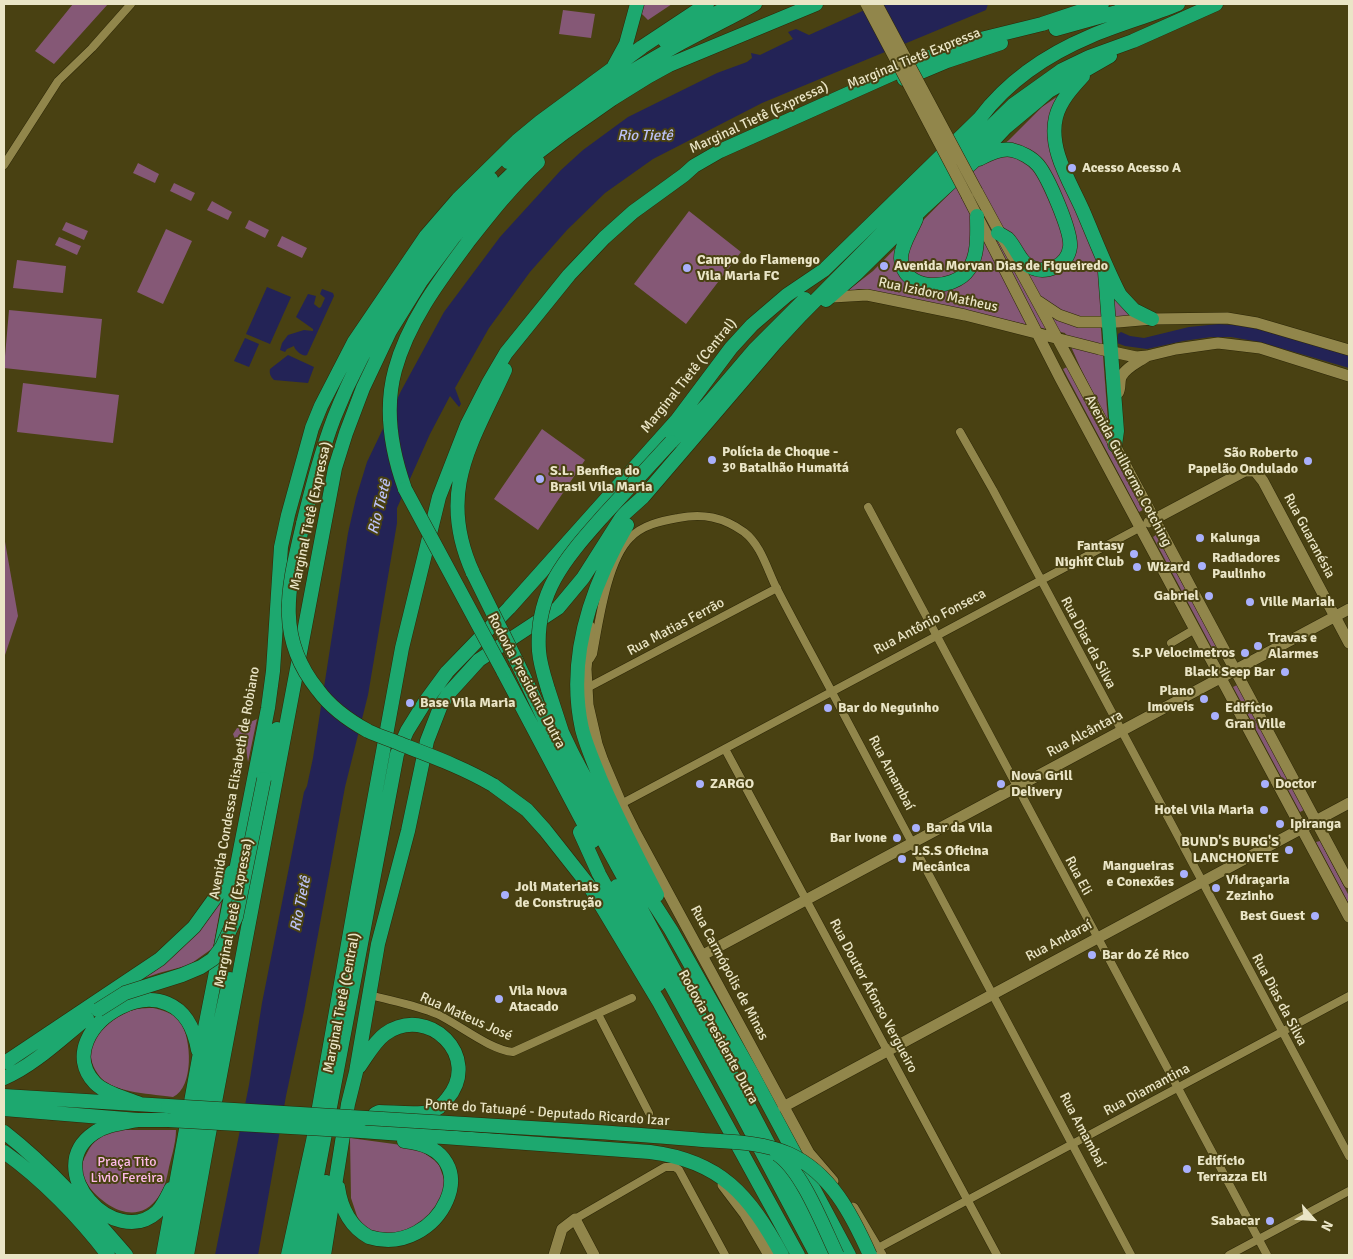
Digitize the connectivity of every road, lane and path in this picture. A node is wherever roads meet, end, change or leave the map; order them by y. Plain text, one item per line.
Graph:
1 (131, 4) edge
2 (637, 4) edge
3 (707, 4) edge
4 (735, 4) edge
5 (756, 4) edge
6 (816, 4) edge
7 (866, 4) edge
8 (877, 4) edge
9 (1102, 4) edge
10 (1135, 4) edge
11 (1152, 4) edge
12 (1178, 4) edge
13 (1216, 4) edge
14 (1117, 12) junction
15 (1187, 17) junction
16 (1133, 41) junction
17 (642, 47) junction
18 (1091, 67) junction
19 (612, 70) junction
20 (980, 118) junction
21 (565, 132) junction
22 (974, 161) junction
23 (4, 165) edge
24 (684, 176) junction
25 (972, 194) junction
26 (919, 212) junction
27 (977, 216) junction
28 (894, 221) junction
29 (998, 233) junction
30 (1105, 263) junction
31 (824, 270) junction
32 (832, 297) junction
33 (1037, 300) junction
34 (393, 302) junction
35 (371, 316) junction
36 (798, 318) junction
37 (1152, 320) junction
38 (1109, 322) junction
39 (1037, 333) junction
40 (1057, 338) junction
41 (515, 343) junction
42 (1349, 350) edge
43 (1111, 352) junction
44 (1148, 356) junction
45 (1349, 376) edge
46 (1115, 396) junction
47 (960, 432) dead end
48 (674, 438) junction
49 (1115, 445) junction
50 (1255, 471) joint
51 (313, 487) junction
52 (330, 491) junction
53 (643, 497) junction
54 (868, 507) dead end
55 (1155, 519) junction
56 (1140, 527) junction
57 (604, 569) junction
58 (1040, 579) junction
59 (777, 588) junction
60 (1349, 609) edge
61 (1335, 617) junction
62 (1195, 629) junction
63 (937, 636) junction
64 (1171, 643) dead end
65 (1349, 643) edge
66 (586, 662) junction
67 (1236, 670) junction
68 (1221, 678) junction
69 (587, 688) junction
70 (292, 692) junction
71 (832, 692) junction
72 (1121, 731) junction
73 (542, 747) junction
74 (725, 749) junction
75 (401, 756) junction
76 (1016, 788) junction
77 (416, 794) junction
78 (1349, 803) edge
79 (621, 804) junction
80 (1316, 820) junction
81 (1302, 828) junction
82 (912, 844) junction
83 (238, 862) junction
84 (1202, 882) junction
85 (1349, 883) edge
86 (807, 900) junction
87 (250, 916) junction
88 (1349, 917) edge
89 (671, 930) junction
90 (1096, 937) junction
91 (371, 943) junction
92 (703, 955) junction
93 (992, 994) junction
94 (370, 995) junction
95 (1349, 996) edge
96 (632, 998) dead end
97 (94, 1013) junction
98 (598, 1014) junction
99 (1282, 1032) junction
100 (888, 1050) junction
101 (199, 1058) junction
102 (5, 1062) edge
103 (356, 1072) junction
104 (4, 1078) edge
105 (1178, 1088) junction
106 (4, 1096) edge
107 (140, 1104) junction
108 (783, 1107) junction
109 (4, 1109) edge
110 (168, 1113) junction
111 (649, 1113) dead end
112 (138, 1120) junction
113 (366, 1126) junction
114 (4, 1132) edge
115 (4, 1141) edge
116 (1073, 1144) junction
117 (766, 1147) junction
118 (4, 1152) edge
119 (1349, 1156) edge
120 (747, 1161) junction
121 (42, 1166) junction
122 (710, 1171) junction
123 (337, 1172) junction
124 (177, 1177) junction
125 (1349, 1191) edge
126 (968, 1200) junction
127 (184, 1212) junction
128 (95, 1219) junction
129 (575, 1219) junction
130 (1258, 1240) junction
131 (876, 1253) edge
132 (108, 1255) edge
133 (119, 1255) edge
134 (126, 1255) edge
135 (163, 1255) edge
136 (173, 1255) edge
137 (180, 1255) edge
138 (187, 1255) edge
139 (288, 1255) edge
140 (302, 1255) edge
141 (314, 1255) edge
142 (324, 1255) edge
143 (554, 1255) edge
144 (594, 1255) edge
145 (725, 1255) edge
146 (769, 1255) edge
147 (782, 1255) edge
148 (798, 1255) edge
149 (816, 1255) edge
150 (827, 1255) edge
151 (837, 1255) edge
152 (848, 1255) edge
153 (997, 1255) edge
154 (1131, 1255) edge
155 (1229, 1255) edge
156 (1267, 1255) edge

1 - 23 street
2 - 19 highway
3 - 17 highway, Avenida Condessa Elisabeth de Robiano
4 - 17 highway
5 - 34 highway
6 - 21 highway, Marginal Tietê (Expressa)
7 - 25 main road, bridge
8 - 25 main road, bridge
9 - 24 highway, Marginal Tietê (Expressa)
10 - 14 highway, Marginal Tietê Expressa
11 - 14 highway
12 - 20 highway, Marginal Tietê (Central)
13 - 15 highway
14 - 24 highway, Marginal Tietê Expressa
15 - 16 highway
15 - 20 highway
16 - 18 highway
16 - 28 highway
17 - 19 highway, Avenida Condessa Elisabeth de Robiano
18 - 22 highway
18 - 30 highway
19 - 35 highway, Avenida Condessa Elisabeth de Robiano
20 - 31 highway, Marginal Tietê (Central)
21 - 52 highway, Marginal Tietê (Expressa)
21 - 73 highway, Rodovia Presidente Dutra, bridge
22 - 26 highway
22 - 29 highway
24 - 41 highway, Marginal Tietê (Expressa)
25 - 27 main road, Avenida Guilherme Cotching
25 - 29 main road, Avenida Guilherme Cotching
26 - 27 highway
26 - 32 highway
27 - 39 main road, Avenida Guilherme Cotching
28 - 36 highway
28 - 48 highway
29 - 33 main road, Avenida Guilherme Cotching
30 - 37 highway
30 - 38 highway
31 - 48 highway
31 - 75 highway, Marginal Tietê (Central)
32 - 36 highway
32 - 39 main road, Rua Izidoro Matheus
33 - 38 main road
33 - 40 main road, Avenida Guilherme Cotching
34 - 51 highway
34 - 52 highway
35 - 51 highway
35 - 83 highway, Avenida Condessa Elisabeth de Robiano
36 - 53 highway
37 - 38 main road
37 - 42 main road
38 - 43 highway
39 - 40 main road, Rua Izidoro Matheus
39 - 56 main road, Avenida Guilherme Cotching
40 - 43 main road, Rua Izidoro Matheus
40 - 49 main road, Avenida Guilherme Cotching
41 - 139 highway, Marginal Tietê (Expressa)
41 - 150 highway, Rodovia Presidente Dutra, bridge
43 - 44 main road, Rua Izidoro Matheus
43 - 46 highway
44 - 45 main road
44 - 46 main road
46 - 49 highway
47 - 58 street, Rua Dias da Silva
48 - 89 highway, bridge
49 - 55 main road, Avenida Guilherme Cotching
50 - 55 main road, Rua Antônio Fonseca
50 - 61 main road, Rua Guaranésia
51 - 120 highway, bridge
52 - 70 highway, Marginal Tietê (Expressa)
53 - 57 highway
53 - 77 highway
54 - 63 street, Rua Eli
55 - 56 main road, Rua Antônio Fonseca
55 - 67 main road, Avenida Guilherme Cotching
56 - 58 street, Rua Antônio Fonseca
56 - 62 main road, Avenida Guilherme Cotching
57 - 66 main road, Rua Amambaí
57 - 89 highway
58 - 63 street, Rua Antônio Fonseca
58 - 72 street, Rua Dias da Silva
59 - 66 street, Rua Amambaí
59 - 69 street, Rua Matias Ferrão
59 - 71 street, Rua Amambaí
60 - 61 main road, Rua Alcântara
61 - 65 main road, Rua Guaranésia
61 - 67 main road, Rua Alcântara
62 - 64 street
62 - 68 main road, Avenida Guilherme Cotching
63 - 71 street, Rua Antônio Fonseca
63 - 76 street, Rua Eli
66 - 69 main road, Rua Amambaí
67 - 68 main road, Rua Alcântara
67 - 80 main road, Avenida Guilherme Cotching
68 - 72 main road, Rua Alcântara
68 - 81 main road, Avenida Guilherme Cotching
69 - 79 main road, Rua Carmópolis de Minas
70 - 87 highway, Marginal Tietê (Expressa)
70 - 97 highway, bridge
71 - 74 street, Rua Antônio Fonseca
71 - 82 street, Rua Amambaí
72 - 76 main road, Rua Alcântara
72 - 84 street, Rua Dias da Silva
73 - 120 highway
73 - 149 highway, Rodovia Presidente Dutra
74 - 79 street, Rua Antônio Fonseca
74 - 86 street, Rua Doutor Afonso Vergueiro
75 - 91 highway, Marginal Tietê (Central)
75 - 140 highway, Marginal Tietê (Central)
76 - 82 main road, Rua Alcântara
76 - 90 street, Rua Eli
77 - 91 highway
77 - 94 highway
78 - 80 main road, Rua Andaraí
79 - 92 main road, Rua Carmópolis de Minas
80 - 81 main road, Rua Andaraí
80 - 85 main road, Avenida Guilherme Cotching
81 - 84 main road, Rua Andaraí
81 - 88 main road, Avenida Guilherme Cotching
82 - 86 main road, Rua Alcântara
82 - 93 street, Rua Amambaí
83 - 101 highway, Avenida Condessa Elisabeth de Robiano
83 - 102 highway
84 - 90 main road, Rua Andaraí
84 - 99 street, Rua Dias da Silva
86 - 92 main road, Rua Alcântara
86 - 100 street, Rua Doutor Afonso Vergueiro
87 - 127 highway
87 - 138 highway, Marginal Tietê (Expressa)
89 - 152 highway, Rodovia Presidente Dutra
90 - 93 main road, Rua Andaraí
90 - 105 street, Rua Eli
91 - 141 highway, Marginal Tietê (Central)
92 - 108 main road, Rua Carmópolis de Minas
93 - 100 main road, Rua Andaraí
93 - 116 street, Rua Amambaí
94 - 98 street, Rua Mateus José
94 - 103 highway
95 - 99 street, Rua Diamantina
96 - 98 street, Rua Mateus José
97 - 102 highway
97 - 104 highway
98 - 111 street
99 - 105 street, Rua Diamantina
99 - 119 street, Rua Dias da Silva
100 - 108 main road, Rua Andaraí
100 - 126 street, Rua Doutor Afonso Vergueiro
101 - 107 highway
101 - 124 highway, Avenida Condessa Elisabeth de Robiano
103 - 113 highway
103 - 123 highway
105 - 116 street, Rua Diamantina
105 - 130 street, Rua Eli
106 - 107 highway
107 - 110 highway
108 - 131 main road, Rua Carmópolis de Minas
109 - 112 highway
110 - 112 highway
110 - 113 highway, Ponte do Tatuapé - Deputado Ricardo Izar, bridge
112 - 124 highway
113 - 117 highway, Ponte do Tatuapé - Deputado Ricardo Izar, bridge
113 - 122 highway, Ponte do Tatuapé - Deputado Ricardo Izar
113 - 123 highway
114 - 121 highway
115 - 121 highway
116 - 126 street, Rua Diamantina
116 - 154 street, Rua Amambaí
117 - 131 highway, Ponte do Tatuapé - Deputado Ricardo Izar, bridge
117 - 151 highway, bridge
118 - 132 highway
120 - 148 highway
121 - 128 highway
122 - 146 main road
122 - 147 highway, Ponte do Tatuapé - Deputado Ricardo Izar
123 - 142 highway
124 - 135 highway, Avenida Condessa Elisabeth de Robiano
125 - 130 street
126 - 131 street, Rua Diamantina
126 - 153 street, Rua Doutor Afonso Vergueiro
127 - 136 highway
127 - 137 highway
128 - 133 highway
128 - 134 highway
129 - 143 main road
129 - 144 main road
129 - 145 street
130 - 155 street
130 - 156 street, Rua Eli

